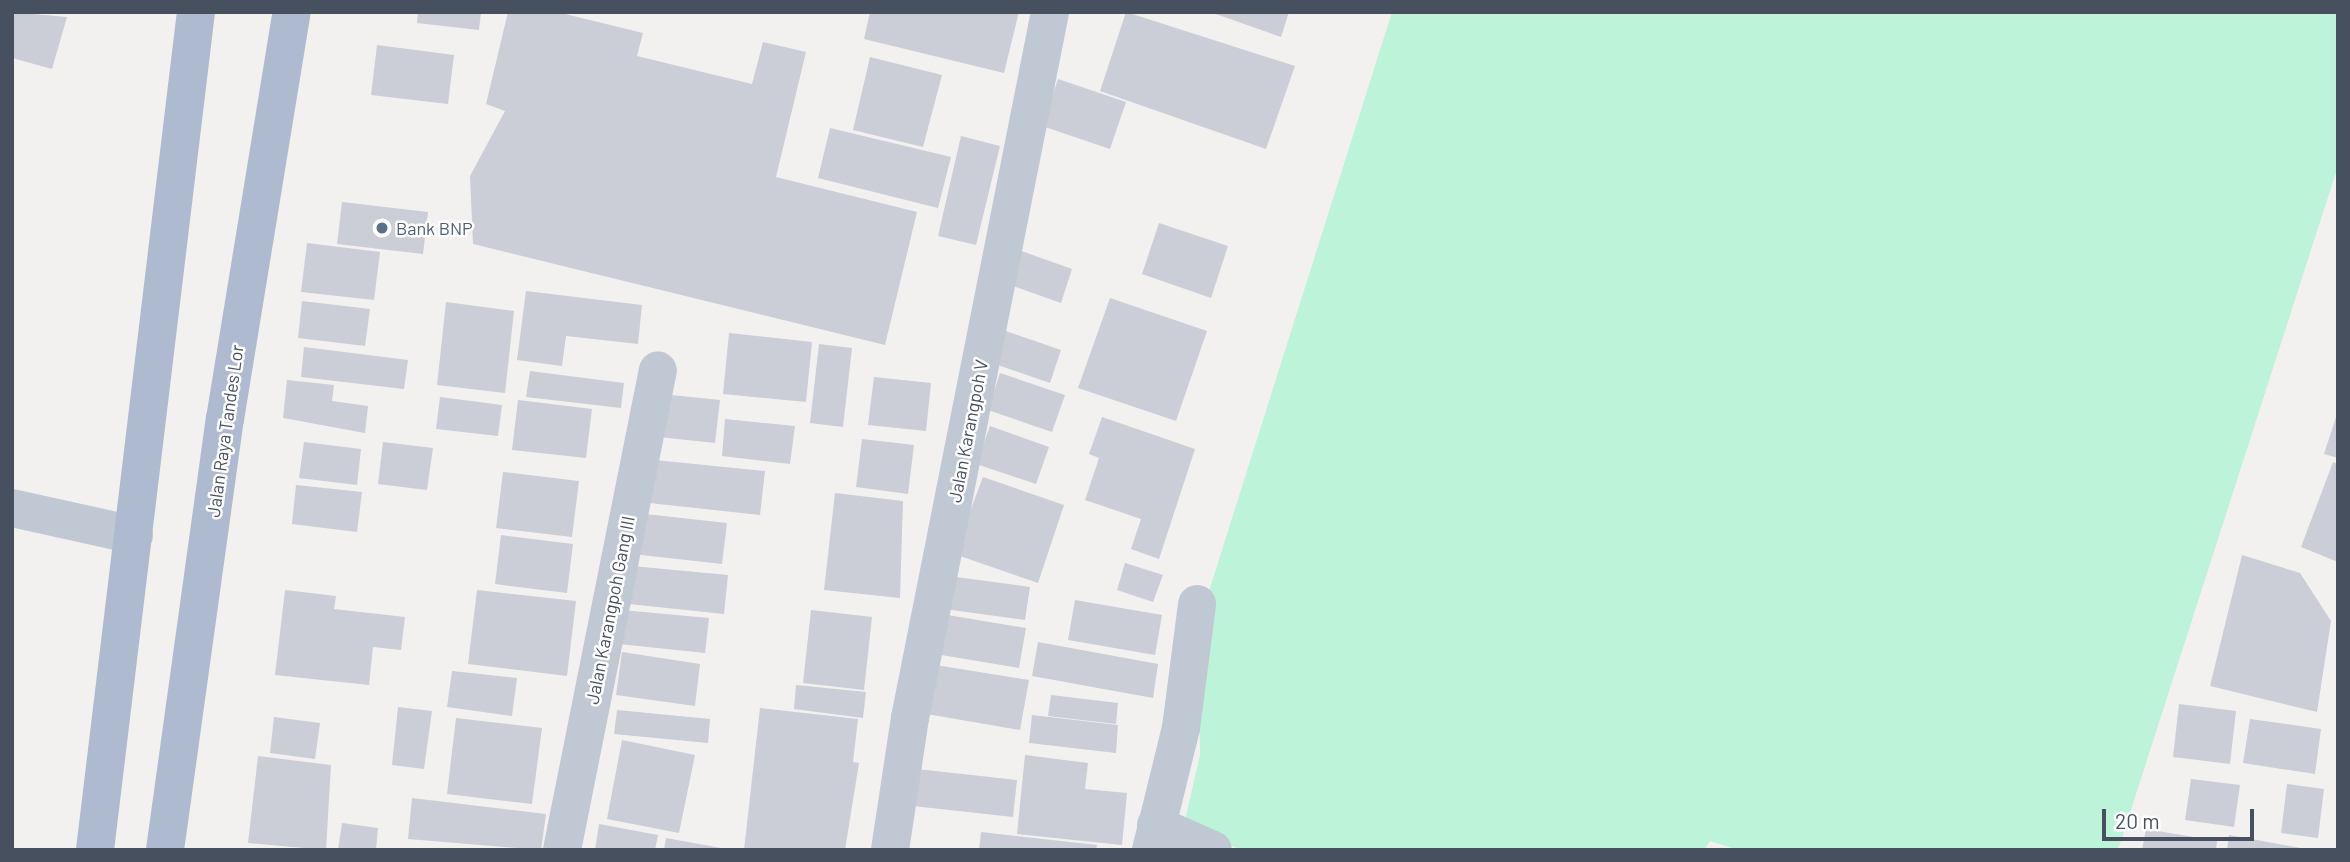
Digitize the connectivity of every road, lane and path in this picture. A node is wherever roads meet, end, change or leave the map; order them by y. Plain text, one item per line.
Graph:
1 (196, 12) edge
2 (292, 12) edge
3 (1050, 12) edge
4 (658, 371) dead end
5 (12, 508) edge
6 (134, 535) junction
7 (1196, 604) dead end
8 (1153, 838) edge
9 (96, 850) edge
10 (165, 850) edge
11 (562, 850) edge
12 (890, 850) edge
13 (1213, 850) edge

1 - 6 main road
2 - 10 main road, Jalan Raya Tandes Lor
3 - 12 street, Jalan Karangpoh V
4 - 11 street, Jalan Karangpoh Gang III
5 - 6 street
6 - 9 main road
7 - 8 street
8 - 13 street

